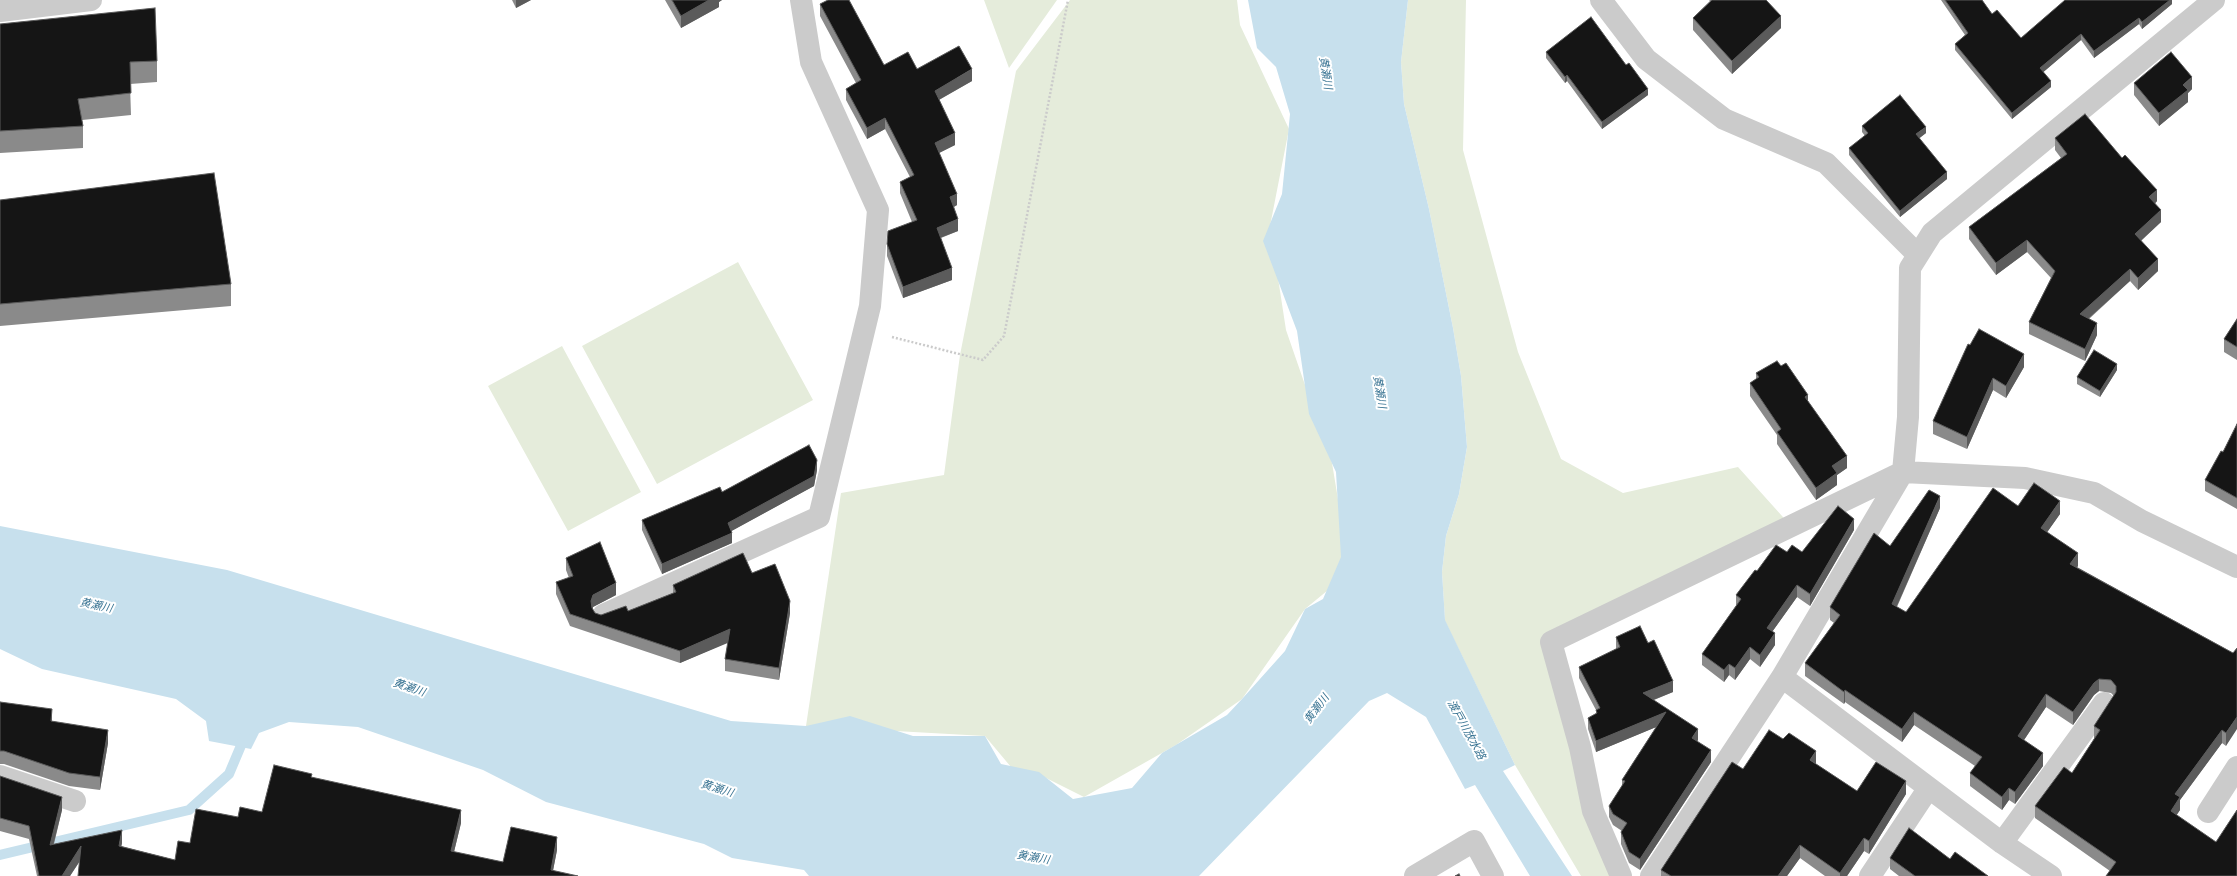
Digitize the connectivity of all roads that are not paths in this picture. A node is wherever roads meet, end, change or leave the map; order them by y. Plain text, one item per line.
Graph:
1 (91, 0) edge
2 (801, 0) edge
3 (1601, 0) edge
4 (2214, 0) edge
5 (0, 11) edge
6 (1918, 255) junction
7 (1904, 472) junction
8 (2237, 567) edge
9 (603, 614) edge
10 (1782, 678) junction
11 (2104, 703) dead end
12 (2237, 767) edge
13 (0, 776) edge
14 (1928, 789) junction
15 (75, 801) dead end
16 (2208, 812) dead end
17 (2002, 843) junction
18 (2021, 869) edge
19 (1415, 876) edge
20 (1493, 876) edge
21 (1621, 876) edge
22 (1651, 876) edge
23 (1870, 876) edge
24 (2051, 876) edge

1 - 5 street
2 - 9 street
3 - 6 street
4 - 6 street
6 - 7 street
7 - 8 street
7 - 10 street
7 - 21 street
10 - 14 street
10 - 22 street
11 - 17 street
12 - 16 street
13 - 15 street
14 - 17 street
14 - 23 street
17 - 18 street
18 - 24 street
19 - 20 street

